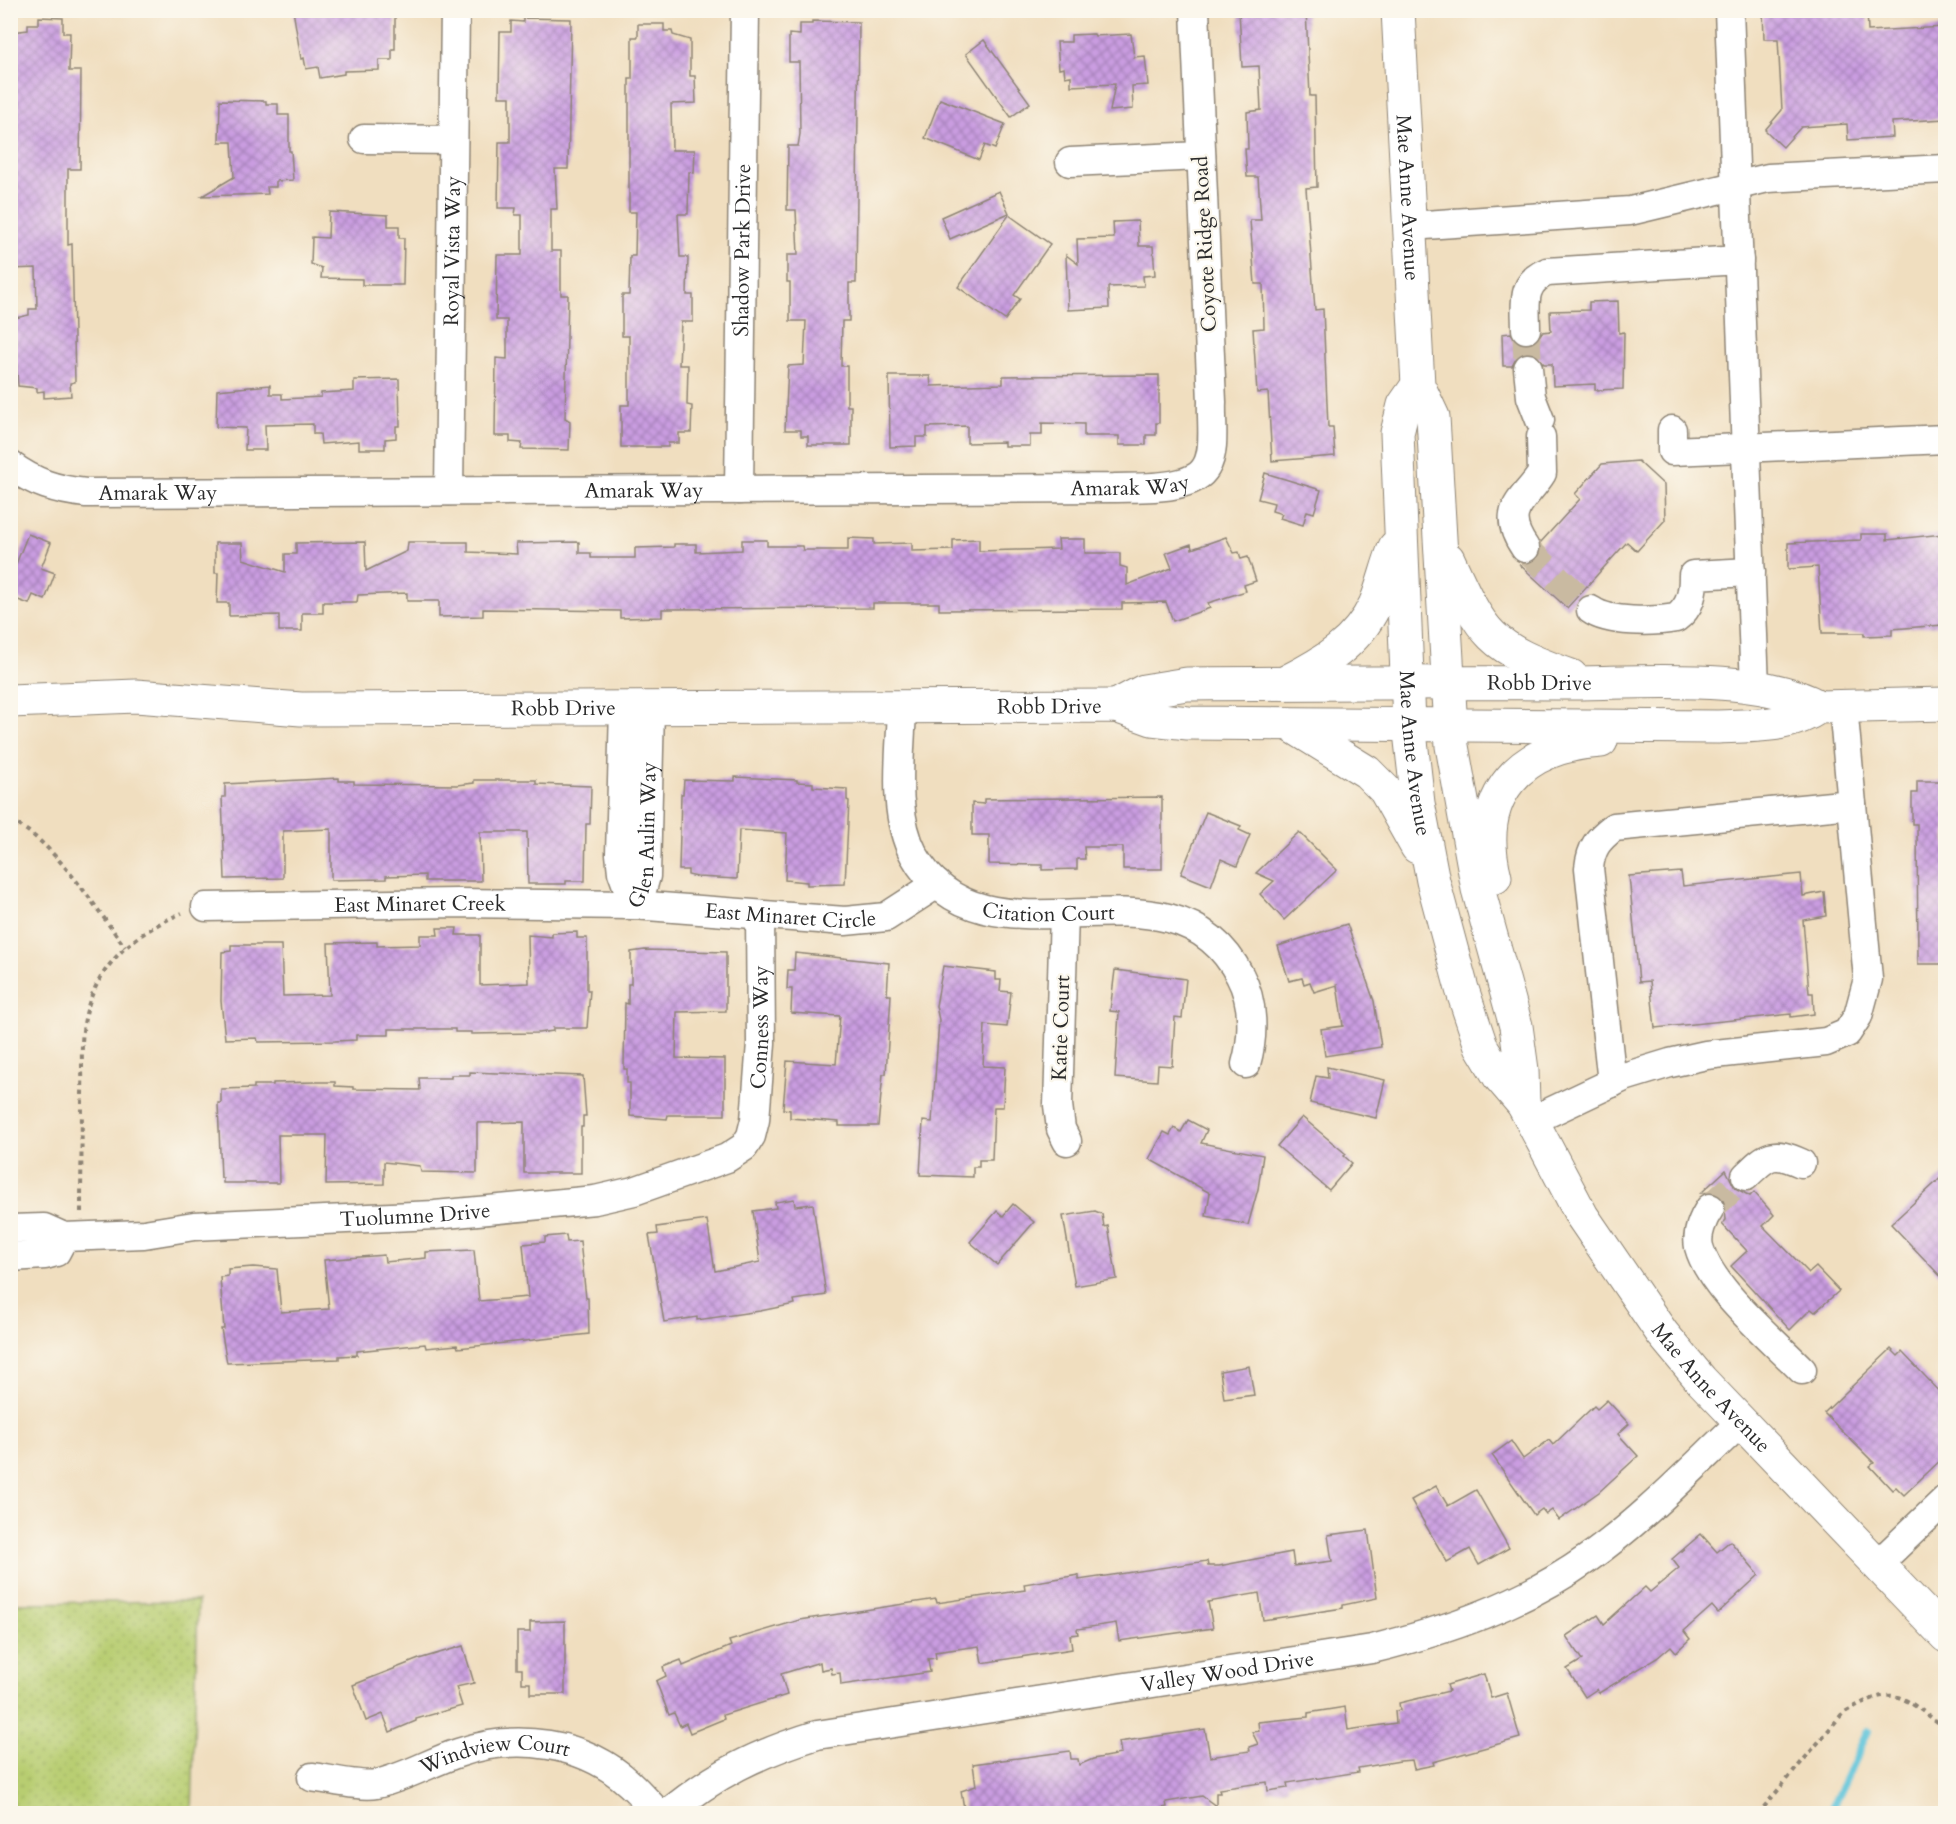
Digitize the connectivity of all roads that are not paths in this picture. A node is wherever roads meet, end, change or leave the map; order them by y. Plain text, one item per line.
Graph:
1 (455, 10) edge
2 (745, 10) edge
3 (1195, 10) edge
4 (1398, 10) edge
5 (1729, 10) edge
6 (364, 139) dead end
7 (453, 140) junction
8 (1201, 156) junction
9 (1070, 162) dead end
10 (1946, 169) edge
11 (1736, 184) junction
12 (1410, 226) junction
13 (1739, 261) junction
14 (1526, 330) tunnel mouth
15 (1528, 368) tunnel mouth
16 (1418, 385) junction
17 (1672, 430) dead end
18 (1946, 439) edge
19 (1746, 448) junction
20 (10, 465) edge
21 (1200, 475) joint
22 (739, 490) junction
23 (449, 491) junction
24 (1401, 531) junction
25 (1439, 539) junction
26 (1525, 548) tunnel mouth
27 (1751, 572) junction
28 (1591, 610) tunnel mouth
29 (1407, 682) junction
30 (1448, 682) junction
31 (1284, 683) junction
32 (1590, 683) junction
33 (1755, 687) junction
34 (10, 701) edge
35 (1946, 704) edge
36 (1116, 706) junction
37 (1831, 706) junction
38 (902, 707) junction
39 (637, 709) junction
40 (1288, 723) junction
41 (1409, 723) junction
42 (1450, 723) junction
43 (1668, 726) junction
44 (1852, 804) junction
45 (1431, 871) junction
46 (937, 884) junction
47 (634, 904) junction
48 (206, 907) road end
49 (1064, 914) junction
50 (760, 916) junction
51 (1510, 1003) junction
52 (1246, 1064) dead end
53 (1612, 1083) junction
54 (1527, 1113) junction
55 (751, 1137) joint
56 (1067, 1141) dead end
57 (1801, 1163) dead end
58 (1746, 1176) tunnel mouth
59 (1710, 1208) tunnel mouth
60 (10, 1230) edge
61 (72, 1237) junction
62 (10, 1257) edge
63 (1802, 1370) dead end
64 (1741, 1422) junction
65 (1946, 1499) edge
66 (1877, 1565) junction
67 (1946, 1636) edge
68 (312, 1777) dead end
69 (659, 1814) edge
70 (667, 1814) edge

1 - 7 street, Royal Vista Way
2 - 22 street, Shadow Park Drive
3 - 8 street, Coyote Ridge Road
4 - 12 main road, Mae Anne Avenue
5 - 11 street
6 - 7 street
7 - 23 street, Royal Vista Way
8 - 9 street
8 - 21 street, Coyote Ridge Road
10 - 11 street
11 - 12 street
11 - 13 street
12 - 16 main road, Mae Anne Avenue
13 - 14 street
13 - 19 street
15 - 26 street
16 - 24 main road, Mae Anne Avenue
16 - 25 main road, Mae Anne Avenue
17 - 19 street
18 - 19 street
19 - 27 street
20 - 23 street, Amarak Way
21 - 22 street, Amarak Way
22 - 23 street, Amarak Way
24 - 29 main road, Mae Anne Avenue
24 - 31 main road
25 - 30 main road, Mae Anne Avenue
25 - 32 main road
27 - 28 street
27 - 33 street
29 - 30 main road, Robb Drive
29 - 31 main road, Robb Drive
29 - 41 main road, Mae Anne Avenue
30 - 32 main road, Robb Drive
30 - 42 main road, Mae Anne Avenue
31 - 36 main road, Robb Drive
32 - 33 main road, Robb Drive
33 - 37 main road, Robb Drive
34 - 39 main road, Robb Drive
35 - 37 main road, Robb Drive
36 - 38 main road, Robb Drive
36 - 40 main road, Robb Drive
37 - 43 main road, Robb Drive
37 - 44 street
38 - 39 main road, Robb Drive
38 - 46 street, Citation Court
39 - 47 street, Glen Aulin Way
40 - 41 main road, Robb Drive
40 - 45 main road
41 - 42 main road, Robb Drive
41 - 45 main road, Mae Anne Avenue
42 - 43 main road, Robb Drive
42 - 51 main road, Mae Anne Avenue
43 - 51 main road
44 - 53 street
44 - 53 street
45 - 54 main road, Mae Anne Avenue
46 - 49 street, Citation Court
46 - 50 street, East Minaret Circle
47 - 48 street, East Minaret Creek
47 - 50 street, East Minaret Circle
49 - 52 street, Citation Court
49 - 56 street, Katie Court
50 - 55 street, Conness Way
51 - 54 main road, Mae Anne Avenue
53 - 54 street
54 - 64 main road, Mae Anne Avenue
55 - 61 street, Tuolumne Drive
57 - 58 street
59 - 63 street
60 - 61 street, Tuolumne Drive
61 - 62 street
64 - 66 main road, Mae Anne Avenue
64 - 70 street, Valley Wood Drive
65 - 66 street
66 - 67 main road, Mae Anne Avenue
68 - 69 street, Windview Court

